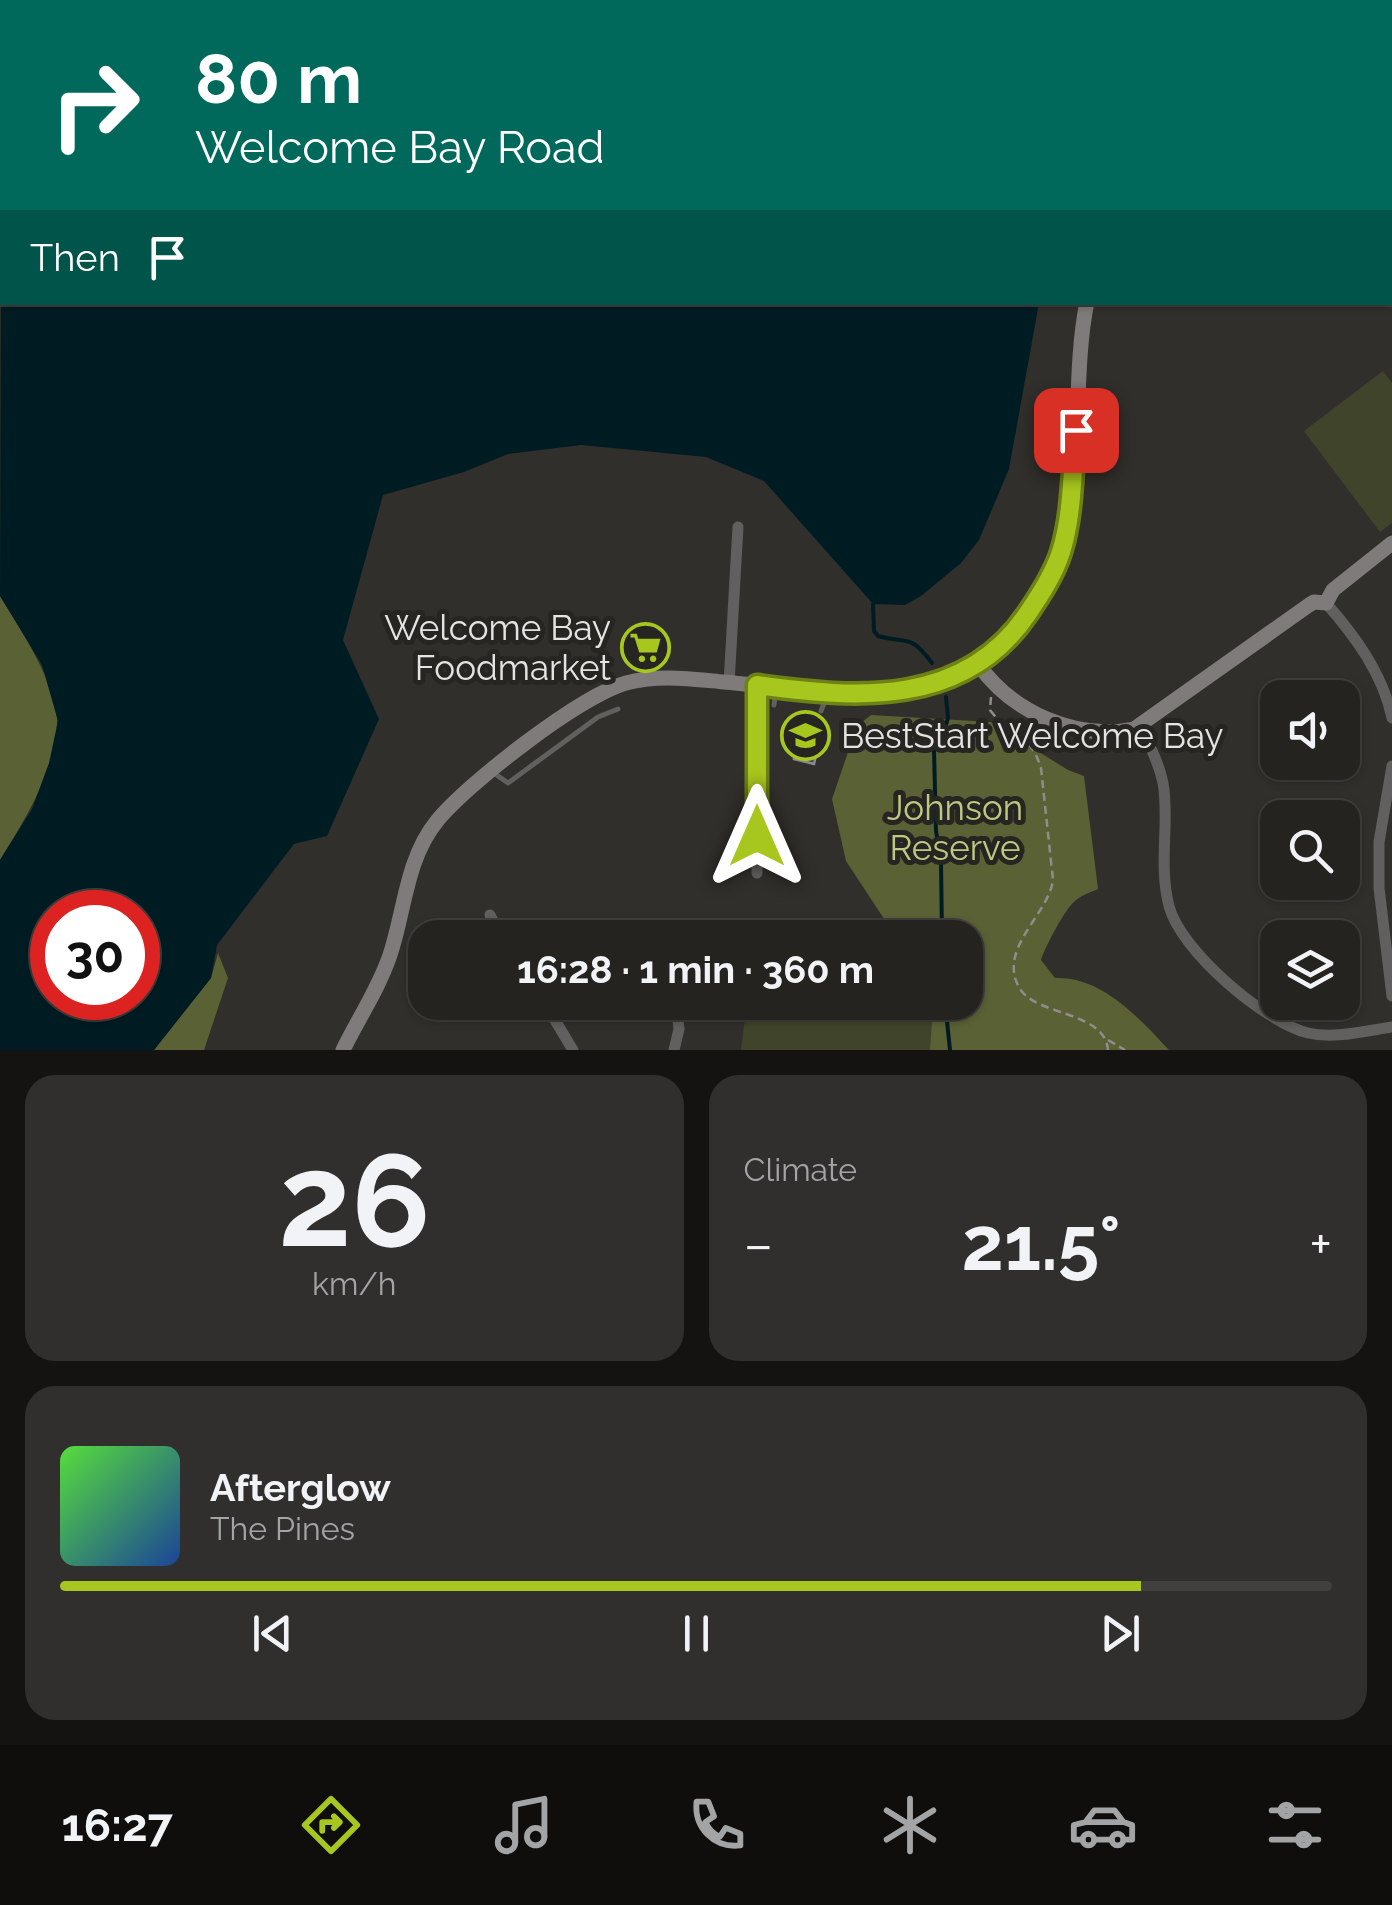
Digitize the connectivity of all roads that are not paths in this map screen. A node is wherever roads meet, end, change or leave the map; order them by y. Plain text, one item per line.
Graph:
1 (1086, 305) edge
2 (738, 527) dead end
3 (1392, 543) edge
4 (1326, 604) junction
5 (978, 664) junction
6 (729, 682) junction
7 (757, 685) junction
8 (776, 688) junction
9 (828, 693) junction
10 (774, 706) dead end
11 (618, 708) dead end
12 (821, 710) dead end
13 (1392, 718) edge
14 (1140, 726) junction
15 (1392, 766) edge
16 (492, 771) junction
17 (757, 873) dead end
18 (490, 915) dead end
19 (493, 920) edge
20 (1389, 956) edge
21 (1392, 996) edge
22 (555, 1020) edge
23 (678, 1020) edge
24 (1392, 1026) edge
25 (342, 1050) edge
26 (573, 1050) edge
27 (674, 1050) edge

1 - 5 main road
2 - 6 street
3 - 4 main road
4 - 13 street
4 - 14 main road
5 - 9 main road
5 - 14 main road
6 - 7 main road
6 - 16 main road
7 - 8 main road
7 - 17 street
8 - 9 main road
8 - 10 lane
9 - 12 lane
11 - 16 lane
14 - 24 street
15 - 20 street
16 - 25 main road
18 - 19 street
20 - 21 street
22 - 26 street
23 - 27 street

